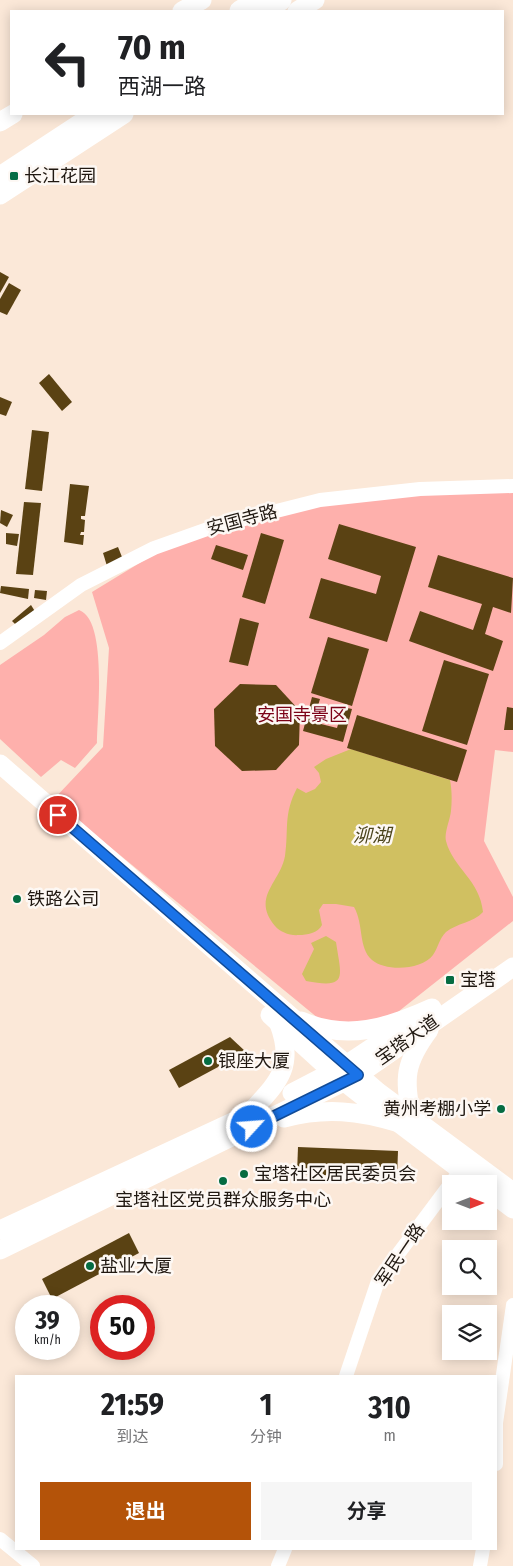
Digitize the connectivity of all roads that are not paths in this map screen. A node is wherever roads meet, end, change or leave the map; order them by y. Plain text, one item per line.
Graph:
1 (202, 0) edge
2 (258, 0) edge
3 (281, 0) edge
4 (315, 0) edge
5 (184, 10) edge
6 (242, 10) edge
7 (264, 10) edge
8 (299, 10) edge
9 (11, 115) edge
10 (72, 115) edge
11 (94, 115) edge
12 (122, 115) edge
13 (0, 122) edge
14 (0, 162) edge
15 (0, 177) edge
16 (0, 195) edge
17 (513, 486) edge
18 (0, 643) edge
19 (0, 764) edge
20 (0, 779) edge
21 (513, 954) edge
22 (513, 968) edge
23 (434, 1014) junction
24 (285, 1020) junction
25 (345, 1073) junction
26 (405, 1120) junction
27 (249, 1121) junction
28 (460, 1170) junction
29 (467, 1175) edge
30 (513, 1192) edge
31 (498, 1198) edge
32 (513, 1209) edge
33 (0, 1230) edge
34 (0, 1250) edge
35 (513, 1305) edge
36 (346, 1375) edge
37 (497, 1416) edge
38 (0, 1539) edge
39 (285, 1550) edge
40 (483, 1550) edge
41 (33, 1566) edge
42 (278, 1566) edge
43 (480, 1566) edge

1 - 5 main road
2 - 6 main road
3 - 7 main road
4 - 8 main road
9 - 13 main road
10 - 14 main road
11 - 15 main road
12 - 16 main road
17 - 18 street, 安国寺路
19 - 24 main road
20 - 24 main road
21 - 23 main road, 宝塔大道
22 - 23 main road, 宝塔大道
23 - 24 main road
23 - 25 main road, 宝塔大道
23 - 26 main road
24 - 25 main road
24 - 27 main road
25 - 26 main road
25 - 27 main road, 宝塔大道
26 - 27 main road
26 - 28 main road
26 - 30 main road
27 - 33 main road, 宝塔大道
27 - 34 main road, 宝塔大道
28 - 29 main road
28 - 36 street, 军民一路
31 - 32 main road
35 - 37 street
38 - 41 street
39 - 42 street
40 - 43 street

